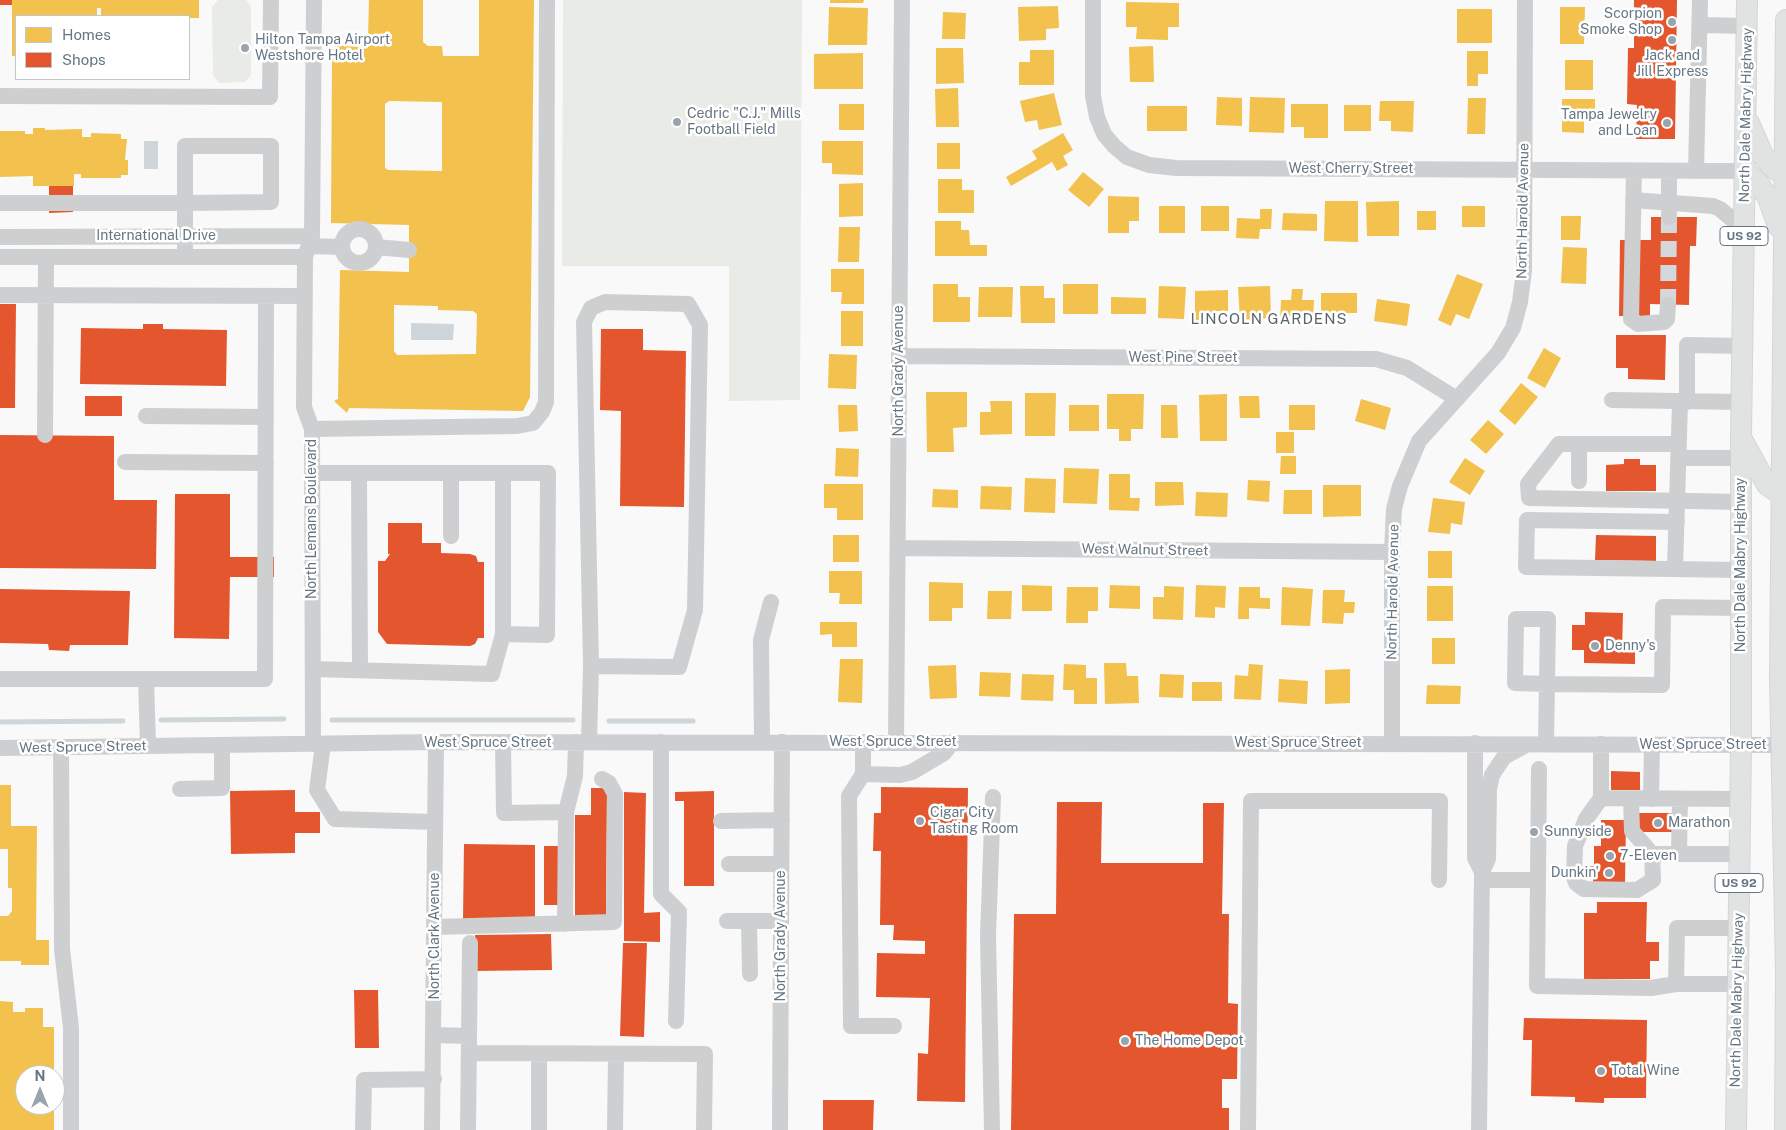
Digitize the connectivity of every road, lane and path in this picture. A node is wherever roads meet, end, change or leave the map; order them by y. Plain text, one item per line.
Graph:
1 (271, 0) edge
2 (314, 0) edge
3 (547, 0) edge
4 (902, 0) edge
5 (1093, 0) edge
6 (1525, 0) edge
7 (1700, 0) edge
8 (1747, 0) edge
9 (1786, 20) edge
10 (1700, 25) junction
11 (1747, 26) junction
12 (1786, 55) edge
13 (0, 96) edge
14 (1746, 117) junction
15 (1785, 117) edge
16 (1525, 170) junction
17 (1634, 171) junction
18 (1669, 171) junction
19 (1696, 171) junction
20 (1746, 171) junction
21 (1785, 175) edge
22 (1633, 200) junction
23 (0, 203) edge
24 (185, 203) junction
25 (1668, 209) junction
26 (1744, 230) junction
27 (185, 236) junction
28 (0, 237) edge
29 (1784, 240) junction
30 (308, 246) junction
31 (342, 247) junction
32 (376, 247) junction
33 (409, 250) dead end
34 (0, 257) edge
35 (46, 257) junction
36 (186, 257) junction
37 (0, 295) edge
38 (46, 295) junction
39 (266, 296) junction
40 (305, 296) junction
41 (1668, 305) tunnel mouth
42 (1742, 346) junction
43 (1785, 352) edge
44 (899, 356) junction
45 (1457, 398) junction
46 (1612, 400) dead end
47 (1684, 402) junction
48 (1742, 402) junction
49 (146, 416) dead end
50 (266, 417) junction
51 (312, 429) junction
52 (45, 435) dead end
53 (1741, 437) junction
54 (1579, 444) junction
55 (1679, 451) junction
56 (1741, 458) junction
57 (124, 462) dead end
58 (266, 463) junction
59 (312, 473) junction
60 (360, 473) junction
61 (451, 473) junction
62 (503, 473) junction
63 (1579, 481) dead end
64 (1784, 496) edge
65 (1678, 500) junction
66 (1741, 502) junction
67 (1677, 522) junction
68 (451, 536) dead end
69 (898, 548) junction
70 (1392, 552) junction
71 (1675, 569) junction
72 (1784, 569) edge
73 (1741, 570) junction
74 (771, 602) dead end
75 (1741, 608) junction
76 (1784, 623) edge
77 (503, 634) junction
78 (591, 666) junction
79 (313, 669) junction
80 (360, 670) junction
81 (1783, 676) edge
82 (0, 679) edge
83 (146, 679) junction
84 (436, 742) junction
85 (503, 742) junction
86 (582, 742) junction
87 (661, 742) junction
88 (762, 742) junction
89 (782, 742) junction
90 (863, 742) junction
91 (896, 742) junction
92 (953, 742) junction
93 (1392, 743) junction
94 (1475, 743) junction
95 (318, 744) junction
96 (1528, 744) junction
97 (1546, 744) junction
98 (1601, 744) junction
99 (1652, 744) junction
100 (222, 745) junction
101 (1741, 745) junction
102 (1783, 745) edge
103 (148, 746) junction
104 (0, 748) edge
105 (62, 748) junction
106 (1539, 769) dead end
107 (863, 774) junction
108 (602, 779) dead end
109 (180, 789) dead end
110 (994, 797) dead end
111 (1601, 798) junction
112 (1631, 798) junction
113 (1651, 799) junction
114 (1680, 799) junction
115 (1740, 799) junction
116 (566, 812) junction
117 (782, 820) junction
118 (721, 821) dead end
119 (435, 822) junction
120 (1784, 839) edge
121 (1652, 854) junction
122 (1679, 854) junction
123 (1739, 854) junction
124 (729, 864) dead end
125 (782, 864) junction
126 (1482, 876) junction
127 (1439, 880) dead end
128 (1538, 880) junction
129 (727, 921) dead end
130 (750, 921) junction
131 (781, 921) junction
132 (565, 924) junction
133 (435, 927) junction
134 (1738, 928) junction
135 (1786, 939) edge
136 (470, 943) dead end
137 (750, 974) dead end
138 (1676, 984) junction
139 (1738, 984) junction
140 (676, 1021) dead end
141 (894, 1026) dead end
142 (434, 1035) junction
143 (469, 1036) junction
144 (469, 1053) junction
145 (539, 1054) junction
146 (616, 1054) junction
147 (434, 1079) junction
148 (71, 1130) edge
149 (363, 1130) edge
150 (432, 1130) edge
151 (468, 1130) edge
152 (539, 1130) edge
153 (615, 1130) edge
154 (704, 1130) edge
155 (780, 1130) edge
156 (992, 1130) edge
157 (1248, 1130) edge
158 (1479, 1130) edge
159 (1736, 1130) edge
160 (1785, 1130) edge

1 - 13 street
2 - 30 street, North Lemans Boulevard
3 - 51 street
4 - 44 street, North Grady Avenue
5 - 16 street, West Cherry Street
6 - 16 street, North Harold Avenue
7 - 10 street
8 - 11 main road, North Dale Mabry Highway / US 92
9 - 12 main road, US 92
10 - 11 street
10 - 19 street
11 - 14 main road, North Dale Mabry Highway / US 92
12 - 15 main road, US 92
14 - 20 main road, North Dale Mabry Highway / US 92
14 - 21 main road
15 - 21 main road, US 92
16 - 17 street, West Cherry Street
16 - 45 street, North Harold Avenue
17 - 18 street, West Cherry Street
17 - 22 street
18 - 19 street, West Cherry Street
18 - 25 street
19 - 20 street, West Cherry Street
20 - 26 main road, North Dale Mabry Highway / US 92
20 - 29 main road
21 - 29 main road, US 92
22 - 25 street
22 - 41 street
23 - 24 street
24 - 24 street
24 - 27 street
25 - 26 street
26 - 42 main road, North Dale Mabry Highway / US 92
27 - 28 street, International Drive
27 - 30 street, International Drive
27 - 36 street
29 - 43 main road, US 92
30 - 31 street
30 - 36 street, International Drive
30 - 40 street, North Lemans Boulevard
31 - 32 street
31 - 32 street
32 - 33 street
34 - 35 street, International Drive
35 - 36 street, International Drive
35 - 38 street
37 - 38 street
38 - 39 street
38 - 52 street
39 - 40 street
39 - 50 street
40 - 51 street, North Lemans Boulevard
42 - 47 street
42 - 48 main road, North Dale Mabry Highway / US 92
43 - 64 main road, US 92
44 - 45 street, West Pine Street
44 - 69 street, North Grady Avenue
45 - 70 street, North Harold Avenue
46 - 47 street
47 - 48 street
47 - 55 street
48 - 53 main road, North Dale Mabry Highway / US 92
49 - 50 street
50 - 58 street
51 - 59 street, North Lemans Boulevard
53 - 56 main road, North Dale Mabry Highway / US 92
53 - 64 main road
54 - 55 street
54 - 63 street
54 - 65 street
55 - 56 street
55 - 65 street
56 - 66 main road, North Dale Mabry Highway / US 92
57 - 58 street
58 - 83 street
59 - 60 street
59 - 79 street, North Lemans Boulevard
60 - 61 street
60 - 80 street
61 - 62 street
61 - 68 street
62 - 77 street
62 - 77 street
64 - 72 main road, US 92
65 - 66 street
65 - 67 street
66 - 73 main road, North Dale Mabry Highway / US 92
67 - 71 street
67 - 71 street
69 - 70 street, West Walnut Street
69 - 91 street, North Grady Avenue
70 - 93 street, North Harold Avenue
71 - 73 street
72 - 76 main road, US 92
73 - 75 main road, North Dale Mabry Highway / US 92
74 - 88 street
75 - 97 street
75 - 101 main road, North Dale Mabry Highway / US 92
76 - 81 main road, US 92
77 - 80 street
78 - 78 street
78 - 86 street
79 - 80 street
79 - 95 street, North Lemans Boulevard
81 - 102 main road, US 92
82 - 83 street
83 - 103 street
84 - 85 street, West Spruce Street
84 - 95 street, West Spruce Street
84 - 119 street, North Clark Avenue
85 - 86 street, West Spruce Street
85 - 116 street
86 - 87 street, West Spruce Street
86 - 116 street
87 - 88 street, West Spruce Street
87 - 140 street
88 - 89 street, West Spruce Street
89 - 90 street, West Spruce Street
89 - 117 street, North Grady Avenue
90 - 91 street, West Spruce Street
90 - 107 street
91 - 92 street, West Spruce Street
92 - 93 street, West Spruce Street
92 - 107 street
93 - 94 street, West Spruce Street
94 - 96 street, West Spruce Street
94 - 126 street
95 - 100 street, West Spruce Street
95 - 119 street, North Lemans Boulevard
96 - 97 street, West Spruce Street
96 - 126 street
97 - 98 street, West Spruce Street
98 - 99 street, West Spruce Street
98 - 111 street
99 - 101 street, West Spruce Street
99 - 113 street
100 - 103 street, West Spruce Street
100 - 109 street
101 - 102 street, West Spruce Street
101 - 115 main road, North Dale Mabry Highway / US 92
102 - 120 main road, US 92
103 - 105 street, West Spruce Street
104 - 105 street, West Spruce Street
105 - 148 street
106 - 128 street
107 - 141 street
108 - 132 street
110 - 156 street
111 - 112 street
111 - 121 street
112 - 113 street
112 - 121 street
113 - 114 street
114 - 115 street
114 - 122 street
115 - 123 main road, North Dale Mabry Highway / US 92
116 - 132 street
117 - 118 street
117 - 125 street, North Grady Avenue
119 - 133 street, North Clark Avenue
120 - 135 main road, US 92
121 - 122 street
122 - 123 street
123 - 134 main road, North Dale Mabry Highway / US 92
124 - 125 street
125 - 131 street, North Grady Avenue
126 - 128 street
126 - 158 street
127 - 157 street
128 - 138 street
129 - 130 street
130 - 131 street
130 - 137 street
131 - 155 street, North Grady Avenue
132 - 133 street
133 - 142 street, North Clark Avenue
134 - 138 street
134 - 139 main road, North Dale Mabry Highway / US 92
135 - 160 main road, US 92
136 - 143 street
138 - 139 street
139 - 159 main road, North Dale Mabry Highway / US 92
142 - 143 street
142 - 147 street, North Clark Avenue
143 - 144 street
144 - 145 street
144 - 151 street
145 - 146 street
145 - 152 street
146 - 153 street
146 - 154 street
147 - 149 street
147 - 150 street, North Clark Avenue

